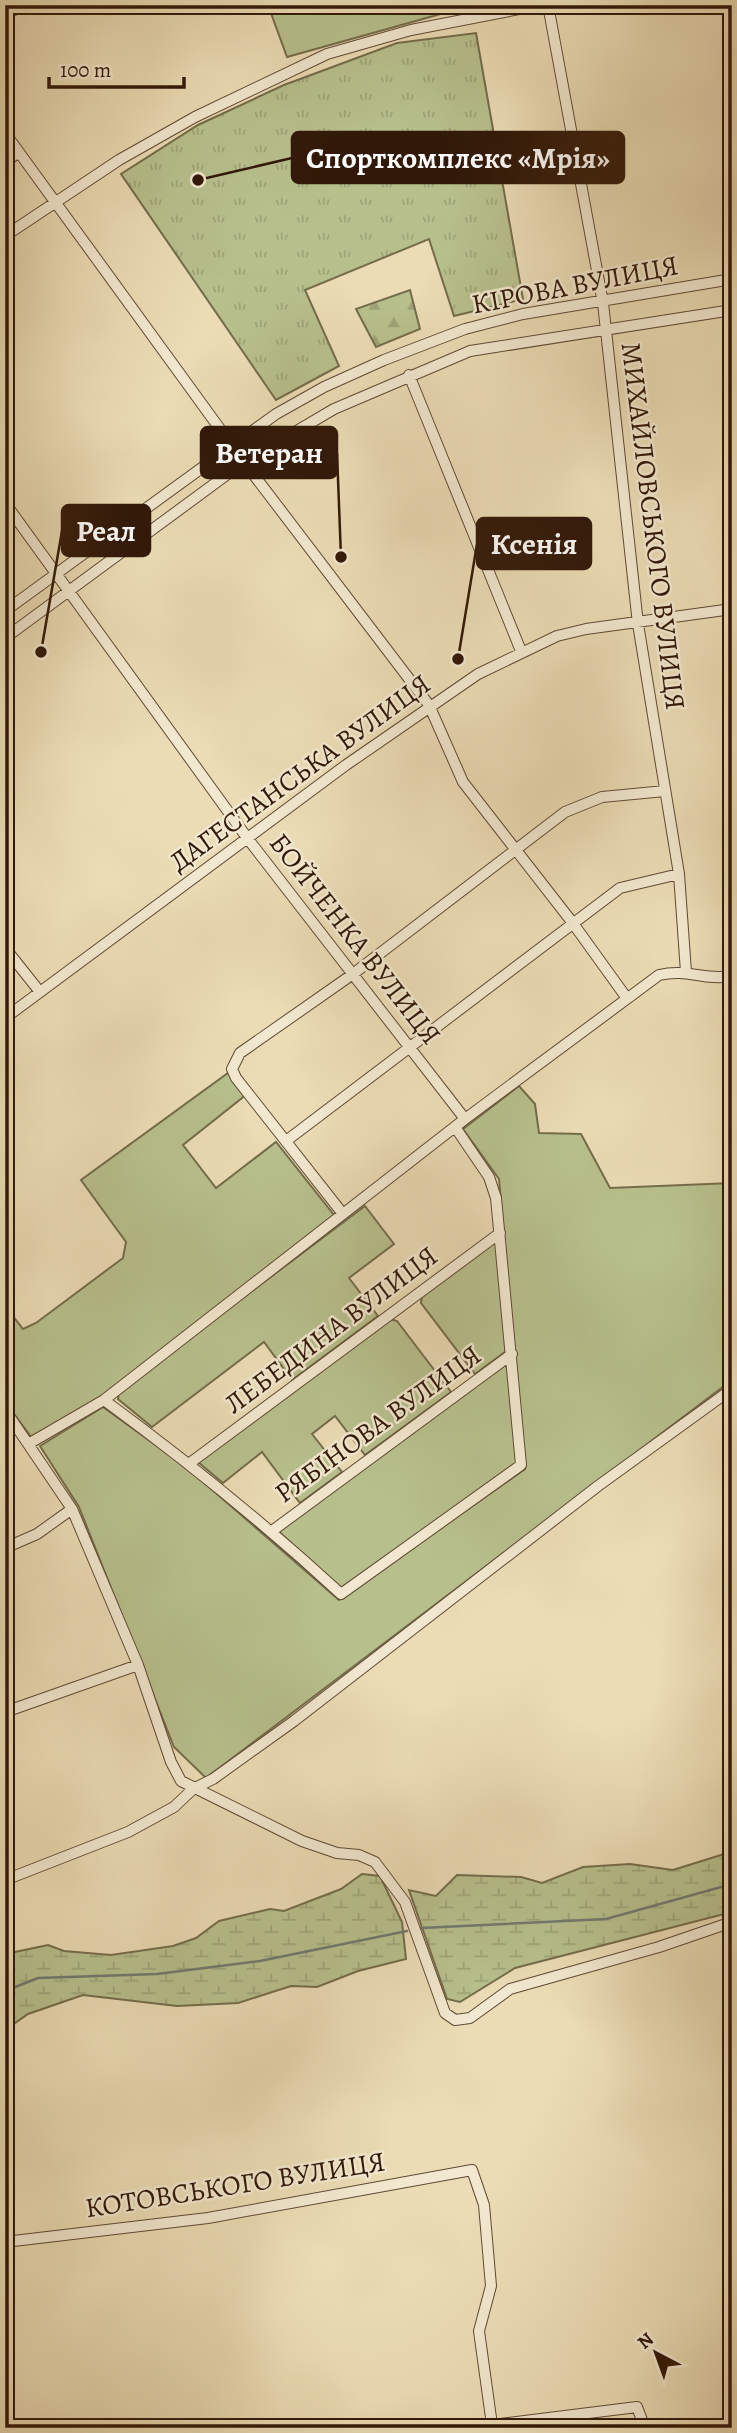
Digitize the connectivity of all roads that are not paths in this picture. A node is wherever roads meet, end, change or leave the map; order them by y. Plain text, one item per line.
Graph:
1 (25, 5) edge
2 (540, 5) edge
3 (548, 5) edge
4 (5, 14) edge
5 (5, 133) edge
6 (19, 152) junction
7 (5, 162) edge
8 (54, 201) junction
9 (5, 236) edge
10 (732, 279) edge
11 (603, 303) junction
12 (732, 310) edge
13 (606, 330) junction
14 (409, 375) junction
15 (232, 445) junction
16 (244, 462) junction
17 (5, 503) edge
18 (58, 574) junction
19 (70, 590) junction
20 (732, 609) edge
21 (5, 611) edge
22 (638, 624) junction
23 (5, 638) edge
24 (521, 651) junction
25 (429, 705) junction
26 (665, 791) junction
27 (248, 839) junction
28 (515, 849) junction
29 (679, 874) junction
30 (572, 922) junction
31 (5, 947) edge
32 (686, 972) junction
33 (353, 974) junction
34 (732, 976) edge
35 (40, 992) junction
36 (626, 997) junction
37 (5, 1018) edge
38 (410, 1048) junction
39 (465, 1119) junction
40 (455, 1127) junction
41 (286, 1141) junction
42 (344, 1214) junction
43 (500, 1233) junction
44 (512, 1354) junction
45 (732, 1389) edge
46 (104, 1400) junction
47 (5, 1410) edge
48 (30, 1443) junction
49 (190, 1463) junction
50 (72, 1509) junction
51 (272, 1531) junction
52 (5, 1548) edge
53 (138, 1665) junction
54 (5, 1712) edge
55 (193, 1789) junction
56 (5, 1880) edge
57 (732, 1922) edge
58 (5, 2242) edge
59 (492, 2425) junction
60 (439, 2428) edge
61 (645, 2428) edge

1 - 4 street
2 - 8 street
3 - 11 street, МИХАЙЛОВСЬКОГО ВУЛИЦЯ
5 - 6 street
6 - 7 street
6 - 8 street
8 - 9 street
8 - 15 street
10 - 11 street, КІРОВА ВУЛИЦЯ
11 - 13 street, МИХАЙЛОВСЬКОГО ВУЛИЦЯ
11 - 15 street, КІРОВА ВУЛИЦЯ
12 - 13 street, КІРОВА ВУЛИЦЯ
13 - 14 street, КІРОВА ВУЛИЦЯ
13 - 22 street, МИХАЙЛОВСЬКОГО ВУЛИЦЯ
14 - 16 street, КІРОВА ВУЛИЦЯ
14 - 24 street
15 - 16 street
15 - 18 street, КІРОВА ВУЛИЦЯ
16 - 19 street, КІРОВА ВУЛИЦЯ
16 - 25 street
17 - 18 street, БОЙЧЕНКА ВУЛИЦЯ
18 - 19 street, БОЙЧЕНКА ВУЛИЦЯ
18 - 21 street, КІРОВА ВУЛИЦЯ
19 - 23 street, КІРОВА ВУЛИЦЯ
19 - 27 street, БОЙЧЕНКА ВУЛИЦЯ
20 - 22 street, ДАГЕСТАНСЬКА ВУЛИЦЯ
22 - 24 street, ДАГЕСТАНСЬКА ВУЛИЦЯ
22 - 26 street, МИХАЙЛОВСЬКОГО ВУЛИЦЯ
24 - 25 street, ДАГЕСТАНСЬКА ВУЛИЦЯ
25 - 27 street, ДАГЕСТАНСЬКА ВУЛИЦЯ
25 - 28 street
26 - 28 street
26 - 29 street, МИХАЙЛОВСЬКОГО ВУЛИЦЯ
27 - 33 street, БОЙЧЕНКА ВУЛИЦЯ
27 - 35 street, ДАГЕСТАНСЬКА ВУЛИЦЯ
28 - 30 street
28 - 33 street
29 - 30 street
29 - 32 street, МИХАЙЛОВСЬКОГО ВУЛИЦЯ
30 - 36 street
30 - 38 street
31 - 35 street
32 - 34 street
32 - 36 street
33 - 38 street, БОЙЧЕНКА ВУЛИЦЯ
33 - 41 street
35 - 37 street, ДАГЕСТАНСЬКА ВУЛИЦЯ
36 - 39 street
38 - 39 street, БОЙЧЕНКА ВУЛИЦЯ
38 - 41 street
39 - 40 street
40 - 42 street
40 - 43 street
41 - 42 street
42 - 46 street
43 - 44 street
43 - 49 street, ЛЕБЕДИНА ВУЛИЦЯ
44 - 51 street, РЯБІНОВА ВУЛИЦЯ
44 - 51 street
45 - 55 street
46 - 48 street
46 - 49 street
47 - 48 street
48 - 50 street
49 - 51 street
50 - 52 street
50 - 53 street
53 - 54 street
53 - 55 street
55 - 56 street
55 - 57 street
58 - 59 street, КОТОВСЬКОГО ВУЛИЦЯ
59 - 60 street
59 - 61 street

